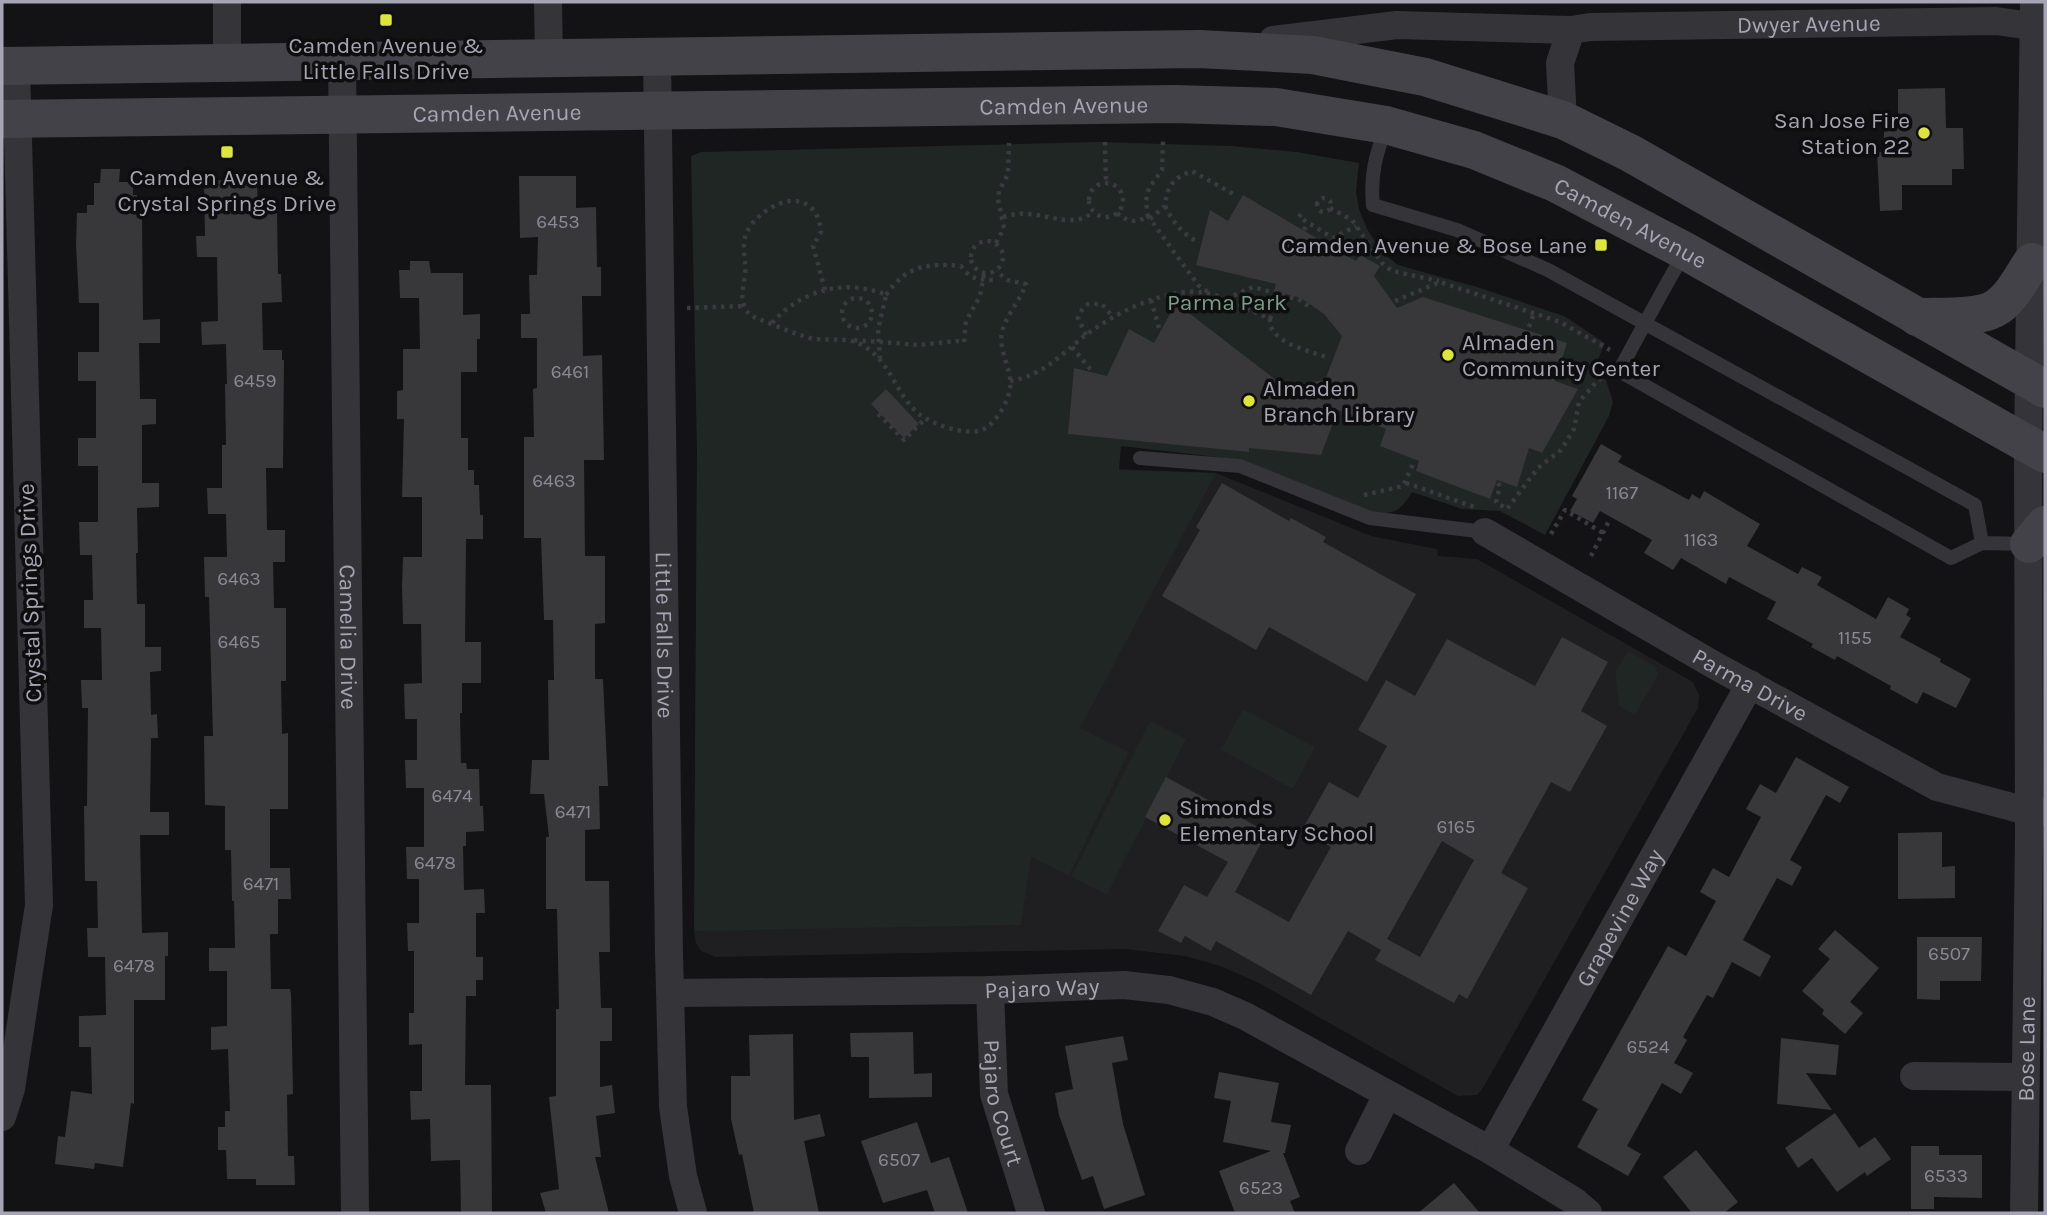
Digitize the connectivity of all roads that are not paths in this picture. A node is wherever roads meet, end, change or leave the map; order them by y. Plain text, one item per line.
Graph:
1 (228, 2) edge
2 (548, 2) edge
3 (2038, 19) edge
4 (1571, 30) junction
5 (1199, 49) junction
6 (657, 56) junction
7 (549, 58) junction
8 (342, 61) junction
9 (227, 62) junction
10 (9, 66) edge
11 (659, 111) junction
12 (342, 114) junction
13 (9, 119) edge
14 (1563, 120) junction
15 (1386, 125) junction
16 (1685, 251) junction
17 (2032, 262) junction
18 (1917, 317) junction
19 (1645, 324) junction
20 (2038, 385) edge
21 (2037, 450) edge
22 (1140, 458) dead end
23 (1492, 520) joint
24 (2037, 534) edge
25 (1982, 543) junction
26 (1750, 684) junction
27 (2036, 811) edge
28 (990, 990) junction
29 (671, 993) junction
30 (1914, 1076) dead end
31 (2024, 1077) junction
32 (1387, 1095) junction
33 (2, 1117) edge
34 (1490, 1150) junction
35 (1359, 1152) dead end
36 (355, 1213) edge
37 (693, 1213) edge
38 (1031, 1213) edge
39 (1588, 1213) edge
40 (2024, 1213) edge

1 - 9 street
2 - 7 street
3 - 4 street, Dwyer Avenue
3 - 17 street, Bose Lane
4 - 5 street, Dwyer Avenue
4 - 14 street
5 - 6 main road
5 - 14 main road
6 - 7 main road
6 - 11 street, Little Falls Drive
7 - 8 main road
8 - 9 main road
8 - 12 street, Camelia Drive
9 - 10 main road
10 - 13 street, Crystal Springs Drive
11 - 12 main road, Camden Avenue
11 - 15 main road, Camden Avenue
11 - 29 street, Little Falls Drive
12 - 13 main road, Camden Avenue
12 - 36 street, Camelia Drive
13 - 33 street, Crystal Springs Drive
14 - 18 main road
15 - 16 main road, Camden Avenue
15 - 19 lane
16 - 19 lane
16 - 21 main road, Camden Avenue
17 - 18 main road
17 - 20 street, Bose Lane
18 - 20 main road
19 - 25 lane
19 - 25 lane
20 - 21 street, Bose Lane
21 - 24 street, Bose Lane
22 - 23 lane
23 - 26 street, Parma Drive
24 - 25 lane
24 - 27 street, Bose Lane
26 - 27 street, Parma Drive
26 - 34 street, Grapevine Way
27 - 31 street, Bose Lane
28 - 29 street, Pajaro Way
28 - 32 street, Pajaro Way
28 - 38 street, Pajaro Court
29 - 37 street, Little Falls Drive
30 - 31 street
31 - 40 street, Bose Lane
32 - 34 street, Pajaro Way
32 - 35 street
34 - 39 street, Pajaro Way

